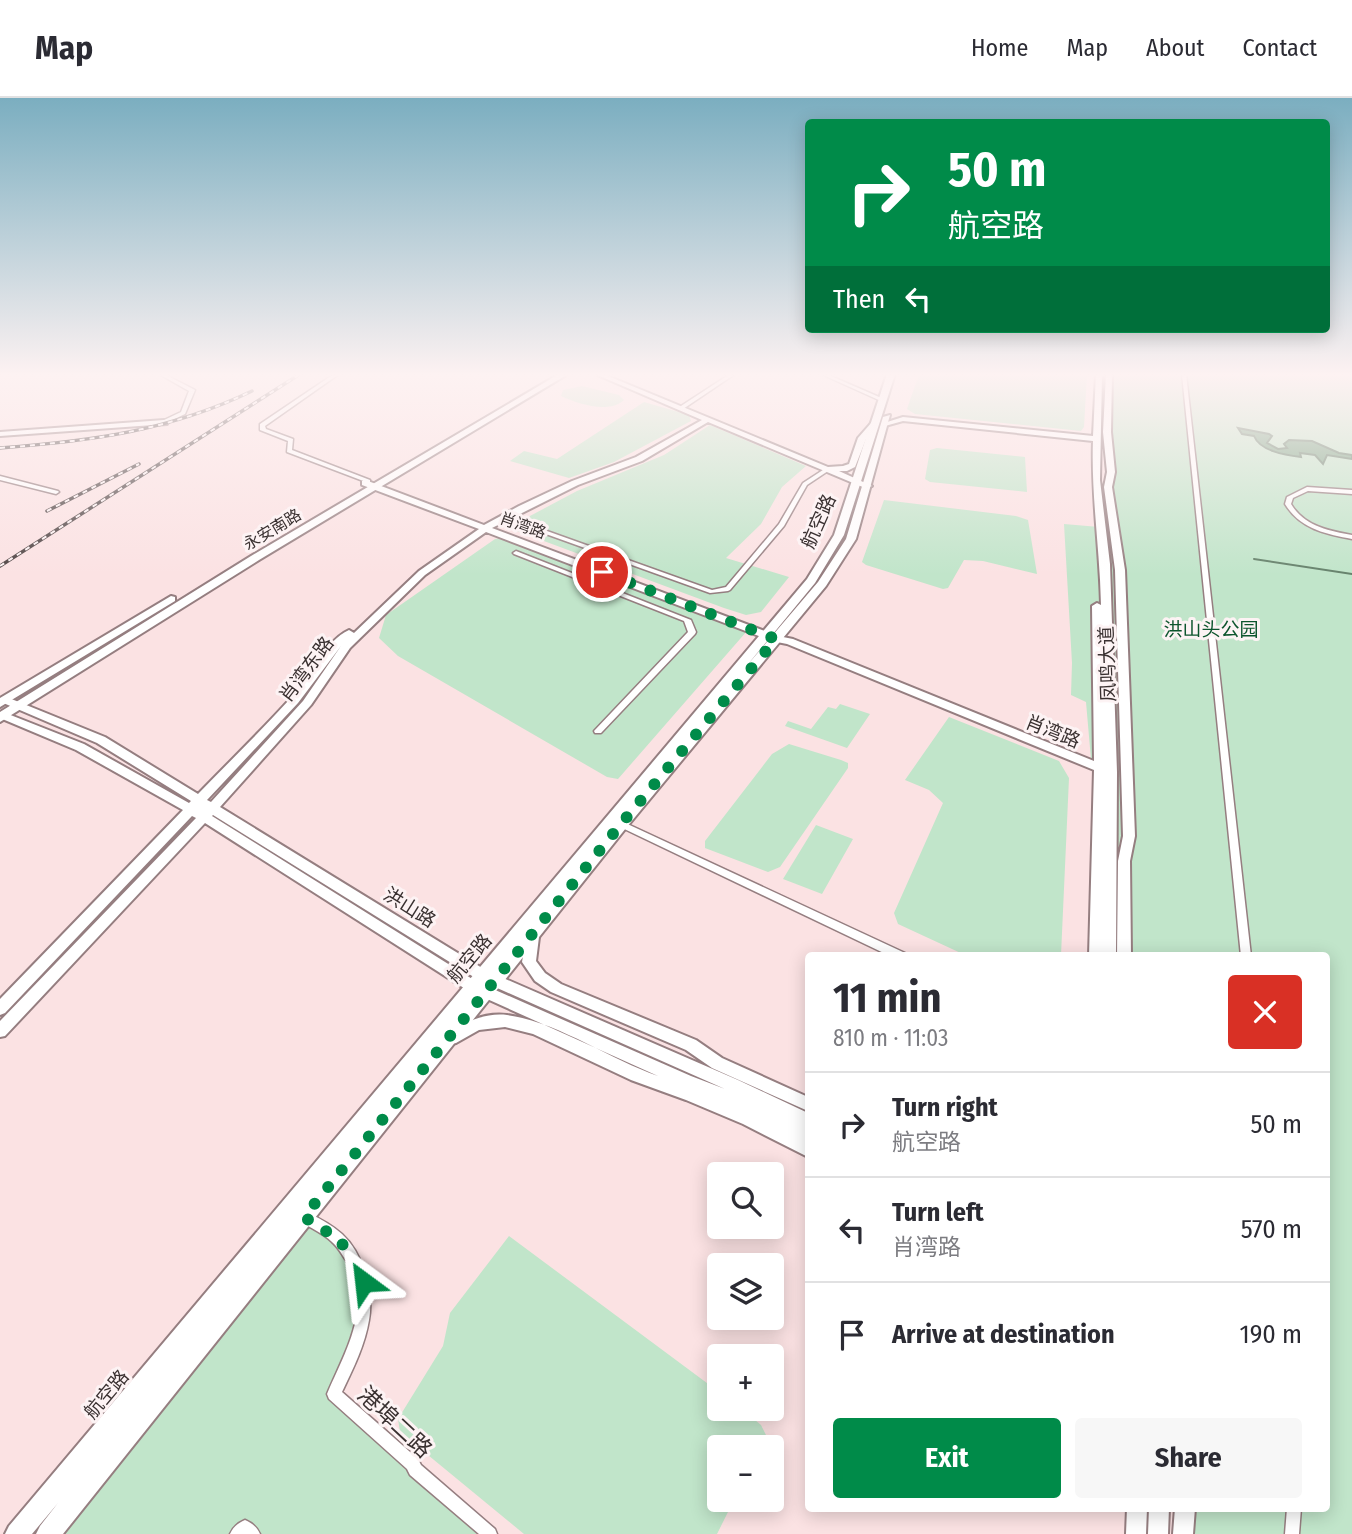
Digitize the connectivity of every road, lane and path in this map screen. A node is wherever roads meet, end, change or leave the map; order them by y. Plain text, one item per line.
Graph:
1 (291, 441) edge
2 (440, 441) edge
3 (444, 441) edge
4 (669, 441) edge
5 (762, 441) edge
6 (861, 441) edge
7 (875, 441) edge
8 (1092, 441) edge
9 (1108, 441) edge
10 (1191, 441) edge
11 (814, 463) junction
12 (828, 469) junction
13 (0, 478) edge
14 (371, 482) junction
15 (862, 483) junction
16 (56, 492) dead end
17 (1352, 492) edge
18 (486, 525) junction
19 (1097, 526) joint
20 (1115, 528) joint
21 (527, 530) dead end
22 (1352, 537) edge
23 (1099, 548) joint
24 (1118, 551) joint
25 (516, 553) dead end
26 (776, 636) junction
27 (21, 705) junction
28 (2, 709) edge
29 (598, 732) dead end
30 (1105, 770) junction
31 (203, 809) junction
32 (621, 824) junction
33 (532, 937) junction
34 (893, 952) edge
35 (1096, 952) edge
36 (1109, 952) edge
37 (1124, 952) edge
38 (1246, 952) edge
39 (485, 984) junction
40 (0, 1009) edge
41 (0, 1031) edge
42 (448, 1040) junction
43 (805, 1103) edge
44 (805, 1120) edge
45 (805, 1133) edge
46 (805, 1148) edge
47 (304, 1217) junction
48 (1138, 1512) edge
49 (1159, 1512) edge
50 (1185, 1512) edge
51 (1294, 1512) edge
52 (56, 1531) edge
53 (17, 1534) edge
54 (237, 1534) edge
55 (253, 1534) edge
56 (490, 1534) edge
57 (1136, 1534) edge
58 (1158, 1534) edge
59 (1183, 1534) edge
60 (1292, 1534) edge

1 - 14 street
2 - 14 main road, 永安南路
3 - 14 main road, 永安南路
4 - 18 street, 肖湾东路
5 - 11 street
6 - 11 street
7 - 15 main road, 航空路
8 - 19 street, 凤鸣大道
9 - 20 street
10 - 38 street
11 - 12 street
12 - 15 street
12 - 21 street
13 - 16 street
14 - 18 street, 肖湾路
14 - 27 main road, 永安南路
14 - 28 main road, 永安南路
15 - 26 main road, 航空路
17 - 22 street
18 - 26 street, 肖湾路
18 - 31 street, 肖湾东路
19 - 23 street, 凤鸣大道
20 - 24 street
23 - 30 street, 凤鸣大道
24 - 37 street
25 - 29 street
26 - 30 street, 肖湾路
26 - 32 main road, 航空路
26 - 39 main road, 航空路
27 - 28 street, 洪山路
27 - 31 street, 洪山路
28 - 31 street, 洪山路
30 - 35 street, 凤鸣大道
30 - 36 street, 凤鸣大道
31 - 39 street, 洪山路
31 - 40 street, 肖湾东路
31 - 41 street, 肖湾东路
32 - 33 main road, 航空路
32 - 34 street
33 - 39 main road, 航空路
33 - 43 street
39 - 42 main road, 航空路
39 - 44 street, 洪山路
39 - 45 street, 洪山路
39 - 53 main road, 航空路
42 - 46 street
42 - 47 main road, 航空路
47 - 52 main road, 航空路
47 - 56 street, 港埠二路
48 - 57 street
49 - 58 street
50 - 59 street
51 - 60 street
54 - 55 street

